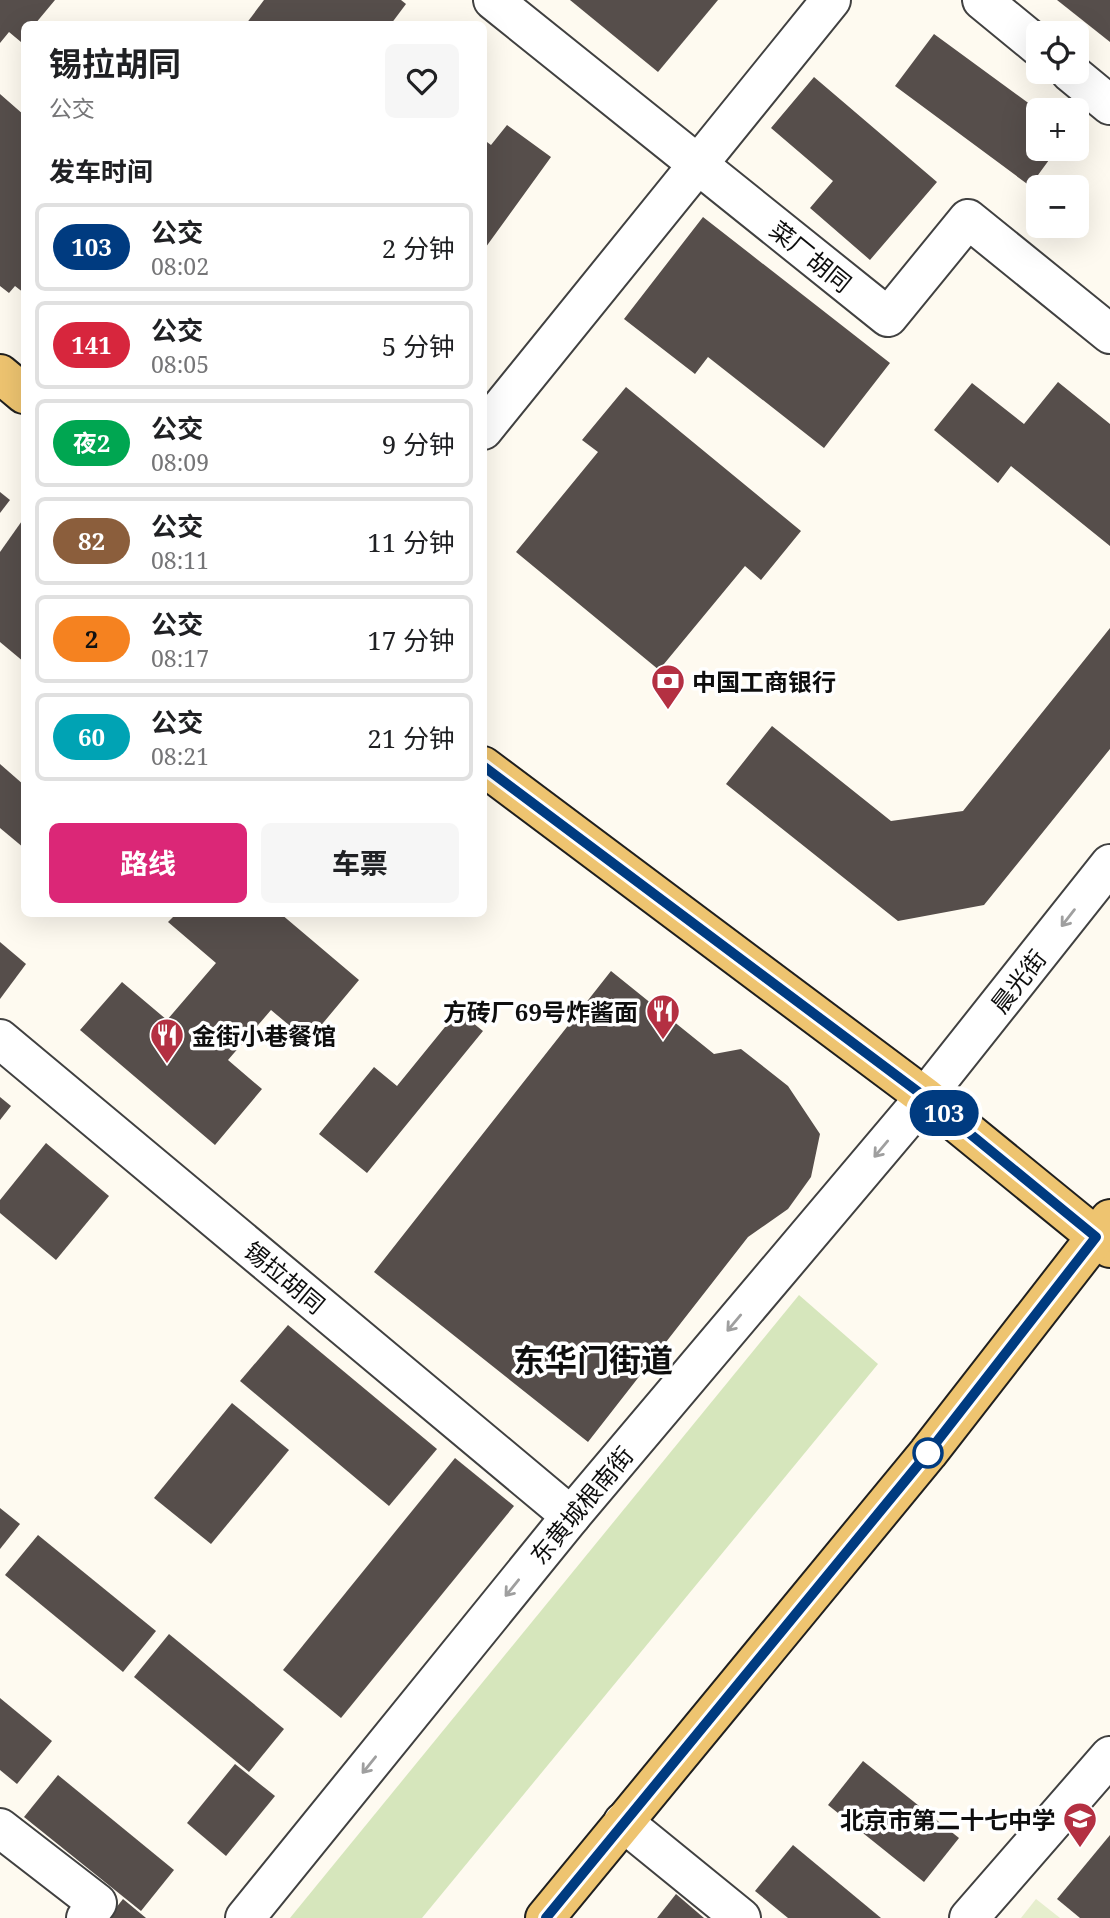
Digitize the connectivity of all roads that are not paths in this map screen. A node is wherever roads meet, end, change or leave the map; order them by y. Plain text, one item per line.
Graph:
1 (493, 0) edge
2 (831, 0) edge
3 (982, 0) edge
4 (1026, 36) edge
5 (1085, 84) edge
6 (1110, 105) edge
7 (699, 165) junction
8 (1110, 334) edge
9 (0, 374) edge
10 (21, 392) edge
11 (487, 425) edge
12 (487, 769) edge
13 (1110, 864) edge
14 (0, 1039) edge
15 (925, 1097) junction
16 (1105, 1235) edge
17 (571, 1516) junction
18 (1110, 1756) edge
19 (623, 1822) junction
20 (0, 1828) edge
21 (86, 1918) edge
22 (245, 1918) edge
23 (545, 1918) edge
24 (741, 1918) edge
25 (969, 1918) edge

1 - 7 street, 菜厂胡同
2 - 7 street
3 - 4 street
5 - 6 street
7 - 8 street, 菜厂胡同
7 - 11 street
9 - 10 main road
12 - 15 main road
13 -> 15 street, 晨光街
14 - 17 street, 锡拉胡同
15 - 16 main road
15 -> 17 street, 东黄城根南街
16 - 19 main road
17 -> 22 street, 东黄城根南街
18 - 25 street
19 - 23 main road
19 - 24 street
20 - 21 street

